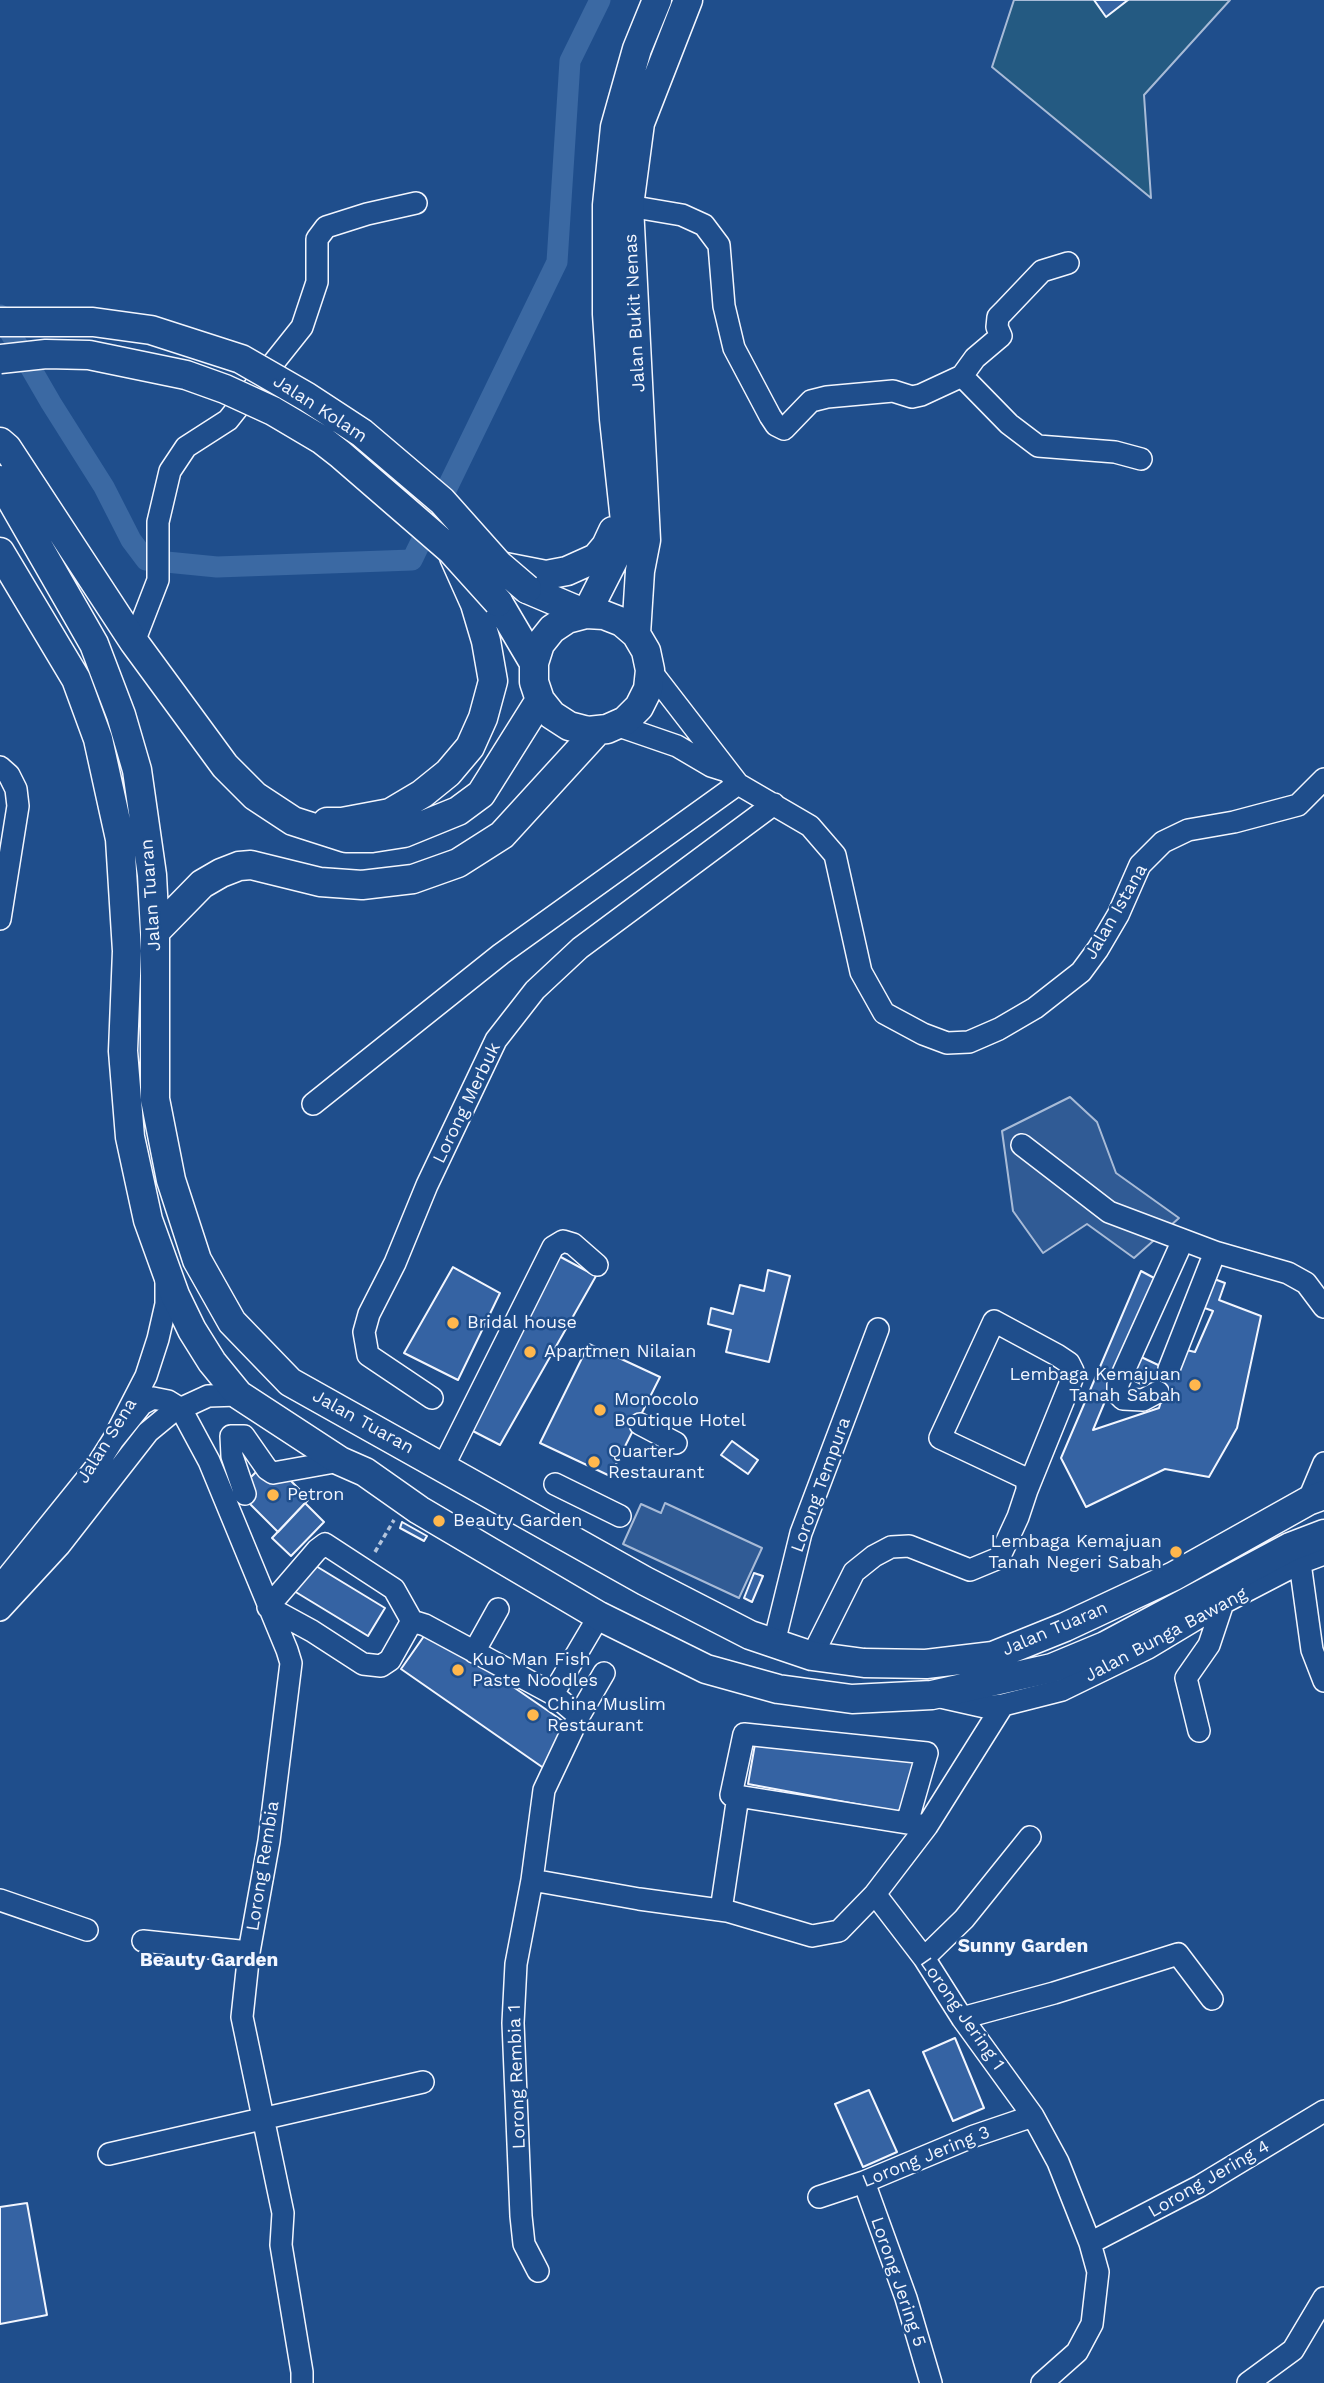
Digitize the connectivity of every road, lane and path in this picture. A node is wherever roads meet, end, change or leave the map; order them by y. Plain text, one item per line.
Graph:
1 (657, 0) edge
2 (688, 0) edge
3 (416, 203) dead end
4 (629, 206) junction
5 (1068, 263) dead end
6 (0, 322) edge
7 (0, 359) edge
8 (962, 376) junction
9 (0, 442) edge
10 (1140, 459) dead end
11 (0, 480) edge
12 (621, 494) junction
13 (0, 552) edge
14 (0, 569) edge
15 (537, 582) junction
16 (30, 601) junction
17 (486, 603) junction
18 (586, 614) junction
19 (636, 634) junction
20 (134, 642) junction
21 (534, 663) junction
22 (650, 670) junction
23 (540, 700) junction
24 (607, 727) junction
25 (0, 767) edge
26 (733, 778) junction
27 (1324, 779) edge
28 (774, 804) junction
29 (293, 821) junction
30 (0, 919) edge
31 (155, 932) junction
32 (313, 1104) dead end
33 (1022, 1145) dead end
34 (1183, 1240) junction
35 (1215, 1252) junction
36 (597, 1265) dead end
37 (166, 1275) junction
38 (1324, 1307) edge
39 (878, 1329) dead end
40 (1169, 1370) dead end
41 (1158, 1392) dead end
42 (239, 1395) junction
43 (432, 1398) dead end
44 (181, 1409) junction
45 (640, 1424) dead end
46 (113, 1440) junction
47 (676, 1443) dead end
48 (340, 1461) junction
49 (1324, 1463) edge
50 (443, 1467) junction
51 (555, 1484) dead end
52 (1027, 1490) junction
53 (245, 1494) dead end
54 (1316, 1498) edge
55 (620, 1516) dead end
56 (391, 1525) dead end
57 (1324, 1534) edge
58 (383, 1538) dead end
59 (1324, 1554) edge
60 (1300, 1563) junction
61 (0, 1586) edge
62 (1223, 1603) junction
63 (268, 1607) junction
64 (498, 1609) dead end
65 (0, 1611) edge
66 (599, 1616) junction
67 (412, 1620) junction
68 (774, 1643) junction
69 (474, 1652) junction
70 (812, 1656) junction
71 (604, 1673) dead end
72 (1324, 1681) edge
73 (553, 1694) junction
74 (932, 1695) junction
75 (1003, 1705) junction
76 (579, 1716) junction
77 (1199, 1731) dead end
78 (738, 1796) junction
79 (917, 1825) junction
80 (1030, 1837) dead end
81 (532, 1880) junction
82 (875, 1894) junction
83 (0, 1899) edge
84 (721, 1910) junction
85 (87, 1930) dead end
86 (143, 1941) dead end
87 (249, 1952) junction
88 (924, 1958) junction
89 (1212, 1999) dead end
90 (962, 2018) junction
91 (423, 2082) dead end
92 (1324, 2111) edge
93 (1033, 2116) junction
94 (263, 2120) junction
95 (109, 2154) dead end
96 (864, 2182) junction
97 (819, 2197) dead end
98 (1090, 2243) junction
99 (538, 2271) dead end
100 (1324, 2298) edge
101 (302, 2383) edge
102 (931, 2383) edge
103 (1042, 2383) edge
104 (1248, 2383) edge

1 - 12 main road, Jalan Bukit Nenas
2 - 4 main road, Jalan Bukit Nenas
3 - 20 street
4 - 8 street
4 - 19 main road, Jalan Bukit Nenas
5 - 8 street
6 - 15 main road, Jalan Kolam, bridge
7 - 17 main road, Jalan Kolam, bridge
8 - 10 street
9 - 20 main road
11 - 31 main road, Jalan Tuaran
12 - 15 main road
12 - 18 main road, Jalan Bukit Nenas
13 - 16 main road, Jalan Tuaran
14 - 16 main road
15 - 18 main road, Jalan Kolam
16 - 37 main road, Jalan Tuaran
17 - 21 main road, Jalan Kolam
17 - 29 main road
18 - 19 main road
18 - 21 main road
19 - 22 main road
20 - 29 main road
21 - 23 main road
22 - 24 main road
22 - 26 street, Jalan Istana
23 - 24 main road
23 - 29 main road
24 - 26 street, Jalan Istana
24 - 31 main road
25 - 30 street
26 - 28 street, Jalan Istana
26 - 32 street
27 - 28 street, Jalan Istana
28 - 43 street, Lorong Merbuk
31 - 50 main road, Jalan Tuaran
33 - 34 street
34 - 35 street
34 - 41 street
35 - 38 street
35 - 40 street
36 - 50 street
37 - 42 main road, Jalan Tuaran
37 - 46 street, Jalan Sena
39 - 68 street, Lorong Tempura
42 - 44 street, Jalan Sena
42 - 48 main road, Jalan Tuaran
44 - 46 street
44 - 63 street, Lorong Rembia
44 - 65 street, Jalan Sena
45 - 47 street
46 - 61 street, Jalan Sena
48 - 53 street
48 - 66 main road, Jalan Tuaran
49 - 54 street
50 - 68 main road, Jalan Tuaran
51 - 55 street
52 - 52 street
52 - 70 street
54 - 70 main road, Jalan Tuaran
56 - 58 path
57 - 74 main road, Jalan Tuaran
59 - 60 street, Jalan Bunga Bawang
60 - 62 street, Jalan Bunga Bawang
60 - 72 street
62 - 75 street, Jalan Bunga Bawang
62 - 77 street
63 - 67 street
63 - 67 street
63 - 87 street, Lorong Rembia
64 - 69 street
66 - 73 street
66 - 74 main road, Jalan Tuaran
67 - 69 street
68 - 70 main road, Jalan Tuaran
69 - 73 street
71 - 76 street, Lorong Rembia 1
73 - 76 street
74 - 75 street, Jalan Bunga Bawang
75 - 79 street
76 - 81 street, Lorong Rembia 1
78 - 79 street
78 - 79 street
78 - 84 street
79 - 82 street
80 - 88 street
81 - 84 street
81 - 99 street, Lorong Rembia 1
82 - 84 street
82 - 88 street, Lorong Jering 1
83 - 85 street
86 - 87 street
87 - 94 street, Lorong Rembia
88 - 90 street, Lorong Jering 1
89 - 90 street
90 - 93 street, Lorong Jering 1
91 - 94 street
92 - 98 street, Lorong Jering 4
93 - 96 street, Lorong Jering 3
93 - 98 street, Lorong Jering 1
94 - 95 street
94 - 101 street, Lorong Rembia
96 - 97 street, Lorong Jering 3
96 - 102 street, Lorong Jering 5
98 - 103 street, Lorong Jering 1
100 - 104 street

